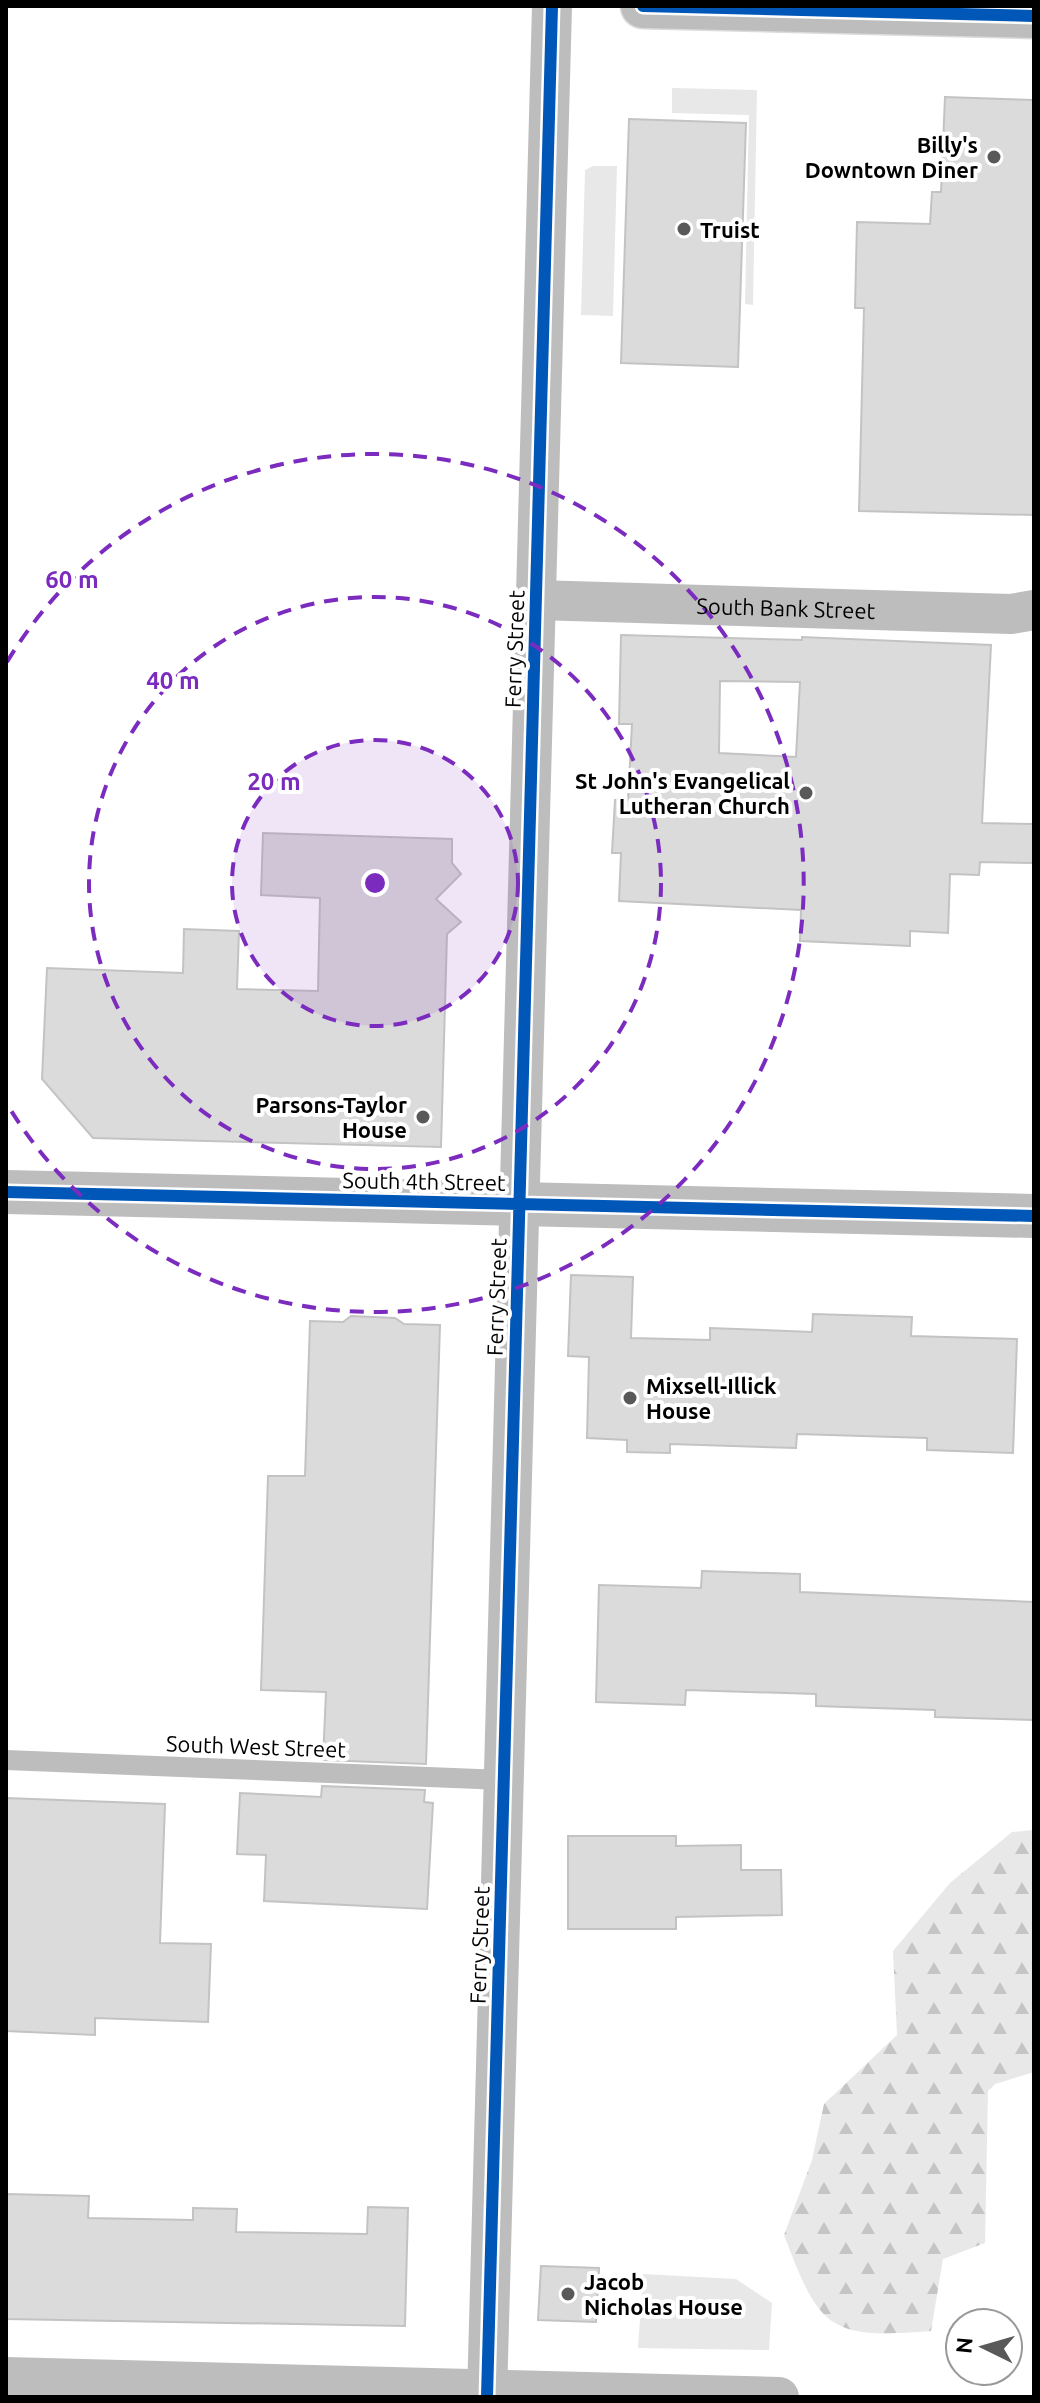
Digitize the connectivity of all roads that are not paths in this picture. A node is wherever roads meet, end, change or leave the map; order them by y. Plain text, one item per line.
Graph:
1 (552, 6) edge
2 (643, 6) edge
3 (1034, 16) edge
4 (536, 600) junction
5 (1034, 610) edge
6 (6, 1192) edge
7 (519, 1203) junction
8 (1034, 1216) edge
9 (6, 1760) edge
10 (503, 1780) junction
11 (6, 2377) edge
12 (487, 2393) edge
13 (779, 2397) edge

1 - 4 street, Ferry Street
2 - 3 street
4 - 5 street, South Bank Street
4 - 7 street, Ferry Street
6 - 7 street, South 4th Street
7 - 8 street, South 4th Street
7 - 10 street, Ferry Street
9 - 10 lane, South West Street
10 - 12 street, Ferry Street
11 - 12 street
12 - 13 street

